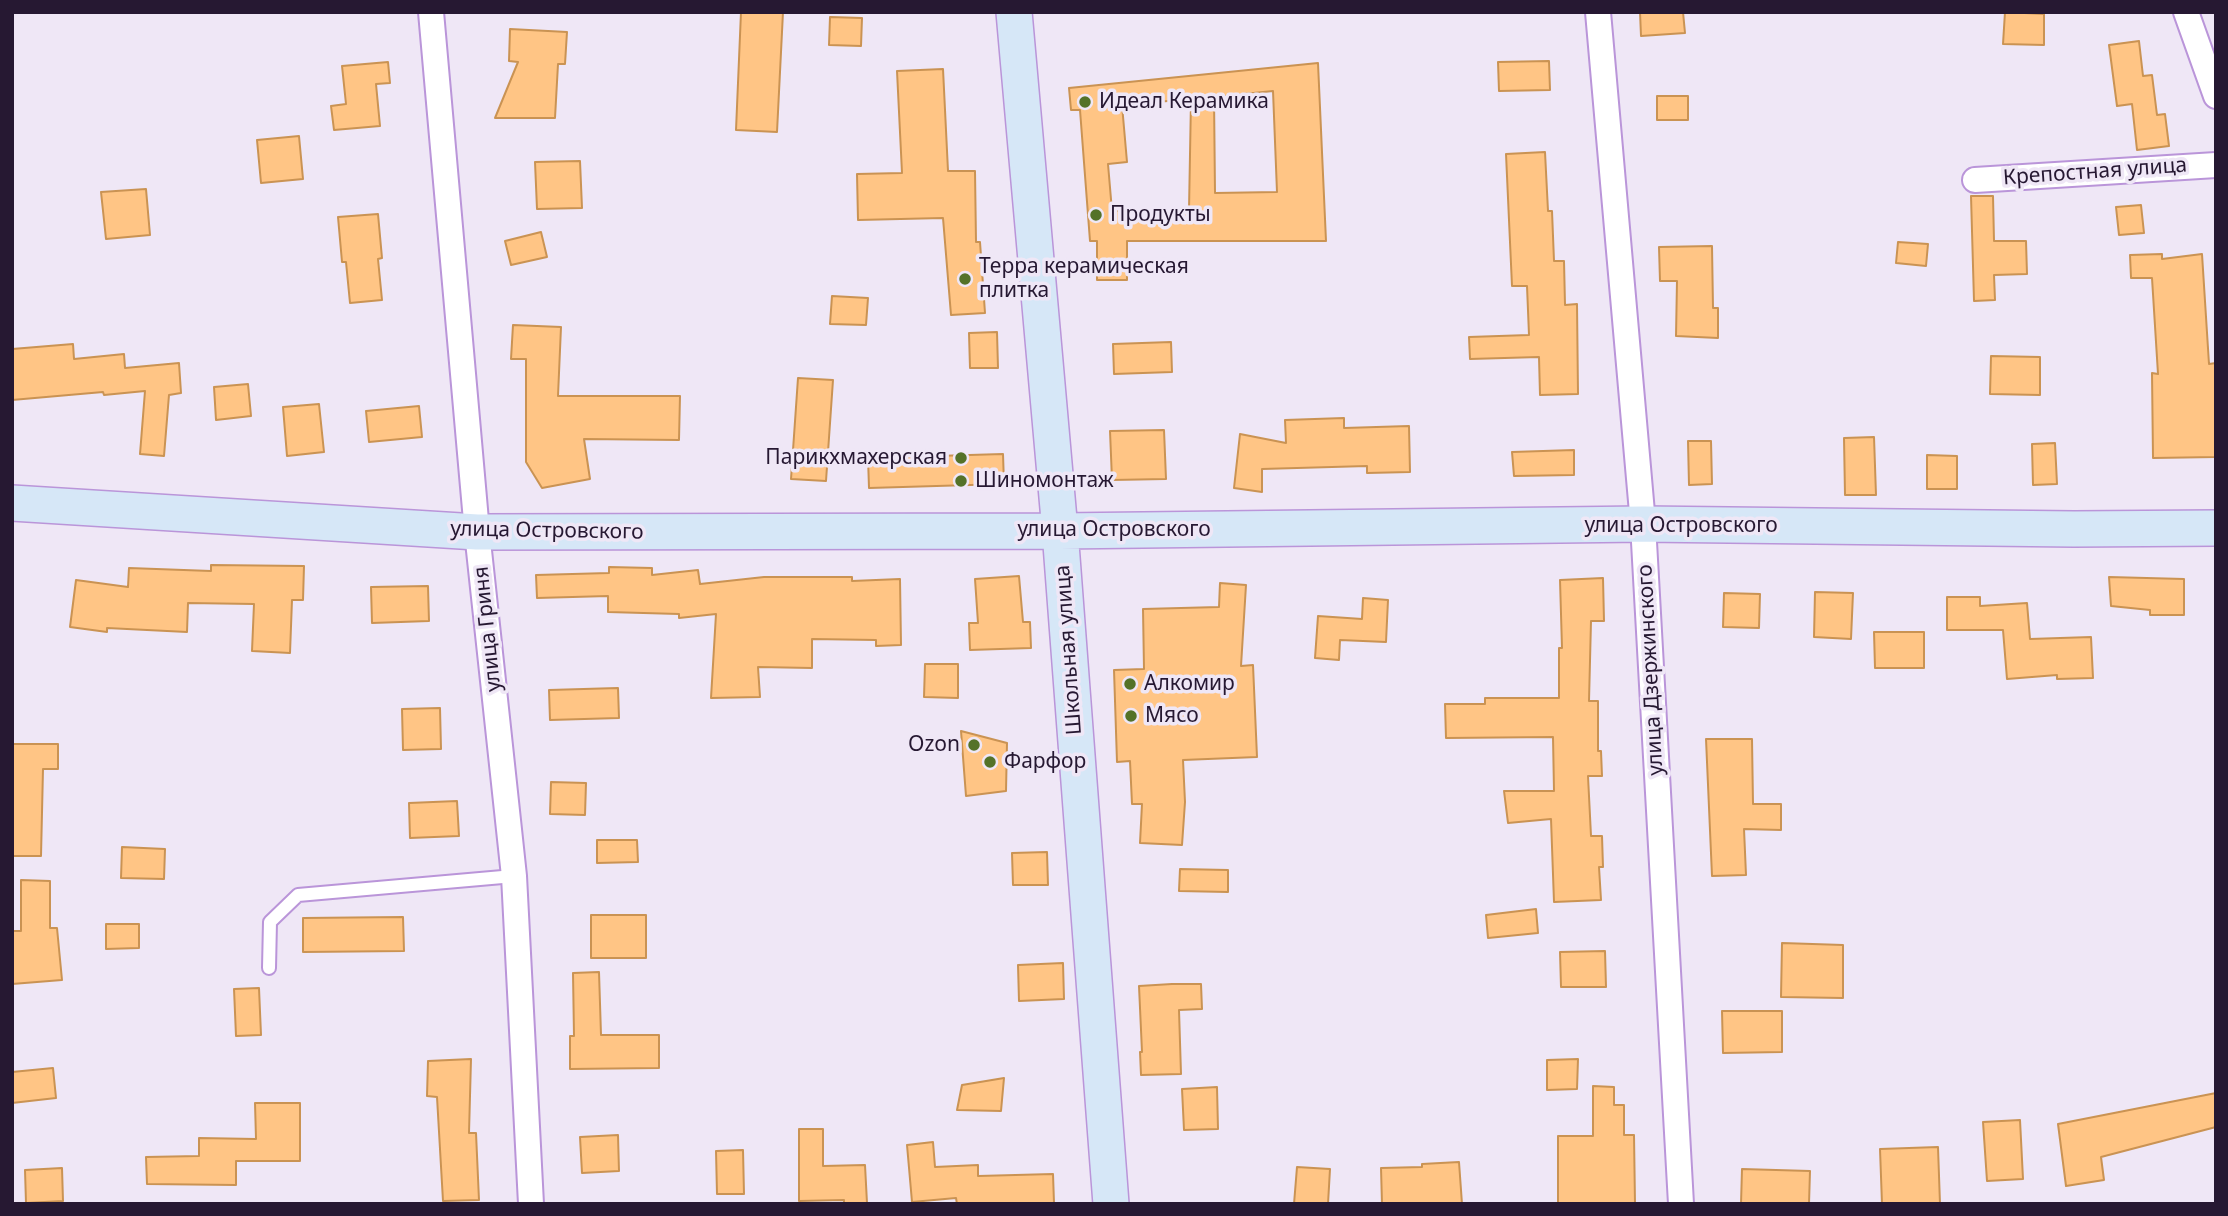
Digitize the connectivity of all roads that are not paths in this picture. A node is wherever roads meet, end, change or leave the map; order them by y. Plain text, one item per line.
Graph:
1 (431, 12) edge
2 (1014, 12) edge
3 (1598, 12) edge
4 (2186, 12) edge
5 (2216, 96) edge
6 (2216, 165) edge
7 (1975, 180) dead end
8 (12, 503) edge
9 (1643, 524) junction
10 (2216, 528) edge
11 (1060, 531) junction
12 (477, 532) junction
13 (514, 876) junction
14 (269, 968) dead end
15 (531, 1204) edge
16 (1111, 1204) edge
17 (1681, 1204) edge

1 - 12 street, улица Гриня
2 - 11 street, Школьная улица
3 - 9 street, улица Дзержинского
4 - 5 street
6 - 7 street, Крепостная улица
8 - 12 street, улица Островского
9 - 10 street, улица Островского
9 - 11 street, улица Островского
9 - 17 street, улица Дзержинского
11 - 12 street, улица Островского
11 - 16 street, Школьная улица
12 - 13 street, улица Гриня
13 - 14 lane
13 - 15 street, улица Гриня

